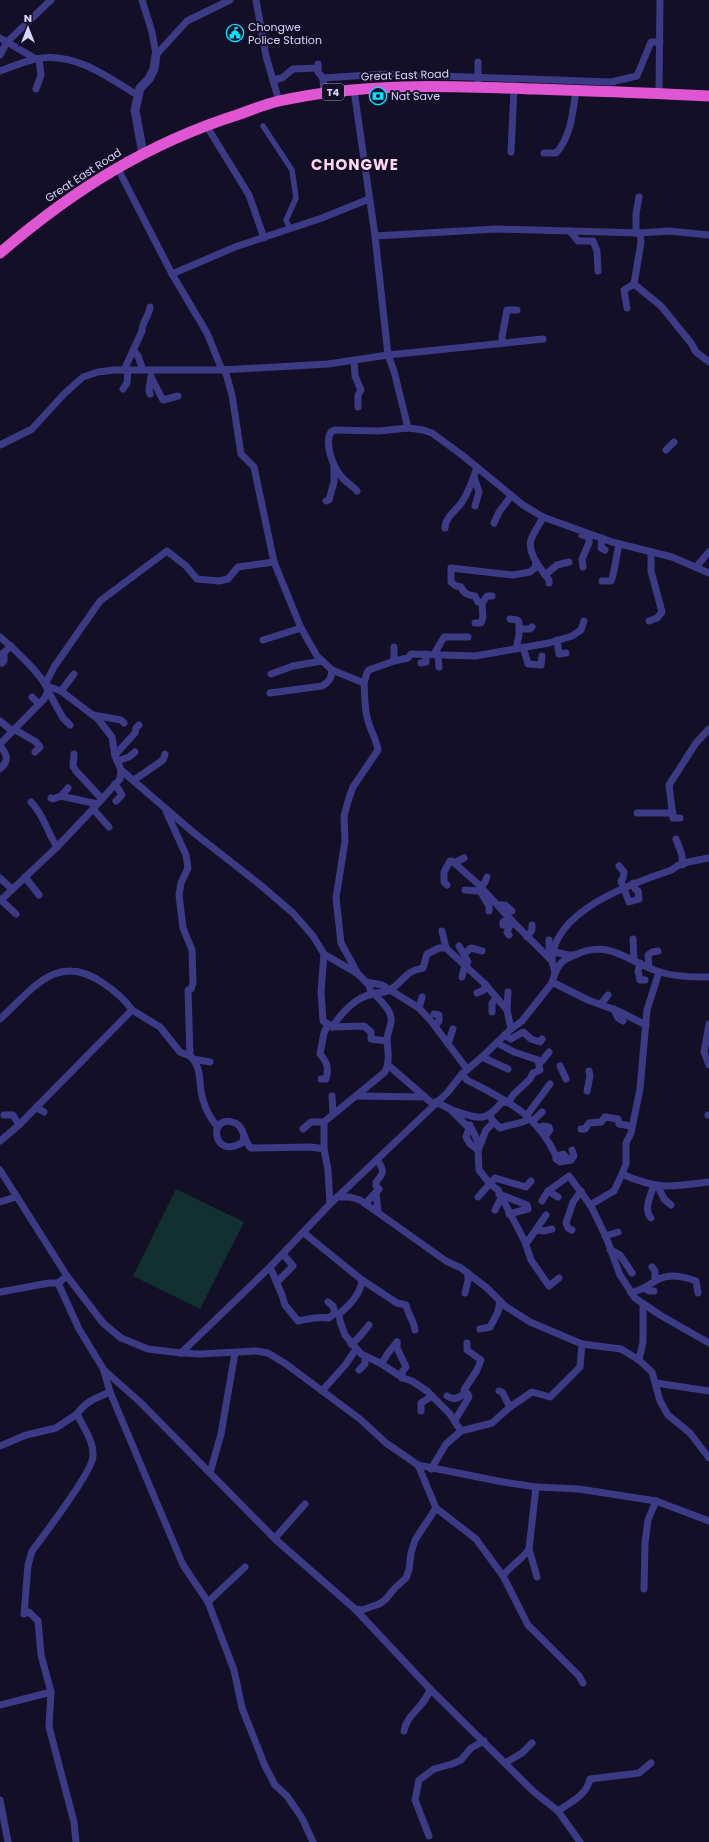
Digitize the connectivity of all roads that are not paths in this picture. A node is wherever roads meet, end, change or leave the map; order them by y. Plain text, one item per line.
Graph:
1 (51, 0) edge
2 (142, 0) edge
3 (230, 0) edge
4 (256, 0) edge
5 (663, 1) edge
6 (3, 40) edge
7 (660, 42) junction
8 (0, 55) edge
9 (156, 55) junction
10 (37, 59) junction
11 (478, 62) dead end
12 (0, 72) edge
13 (323, 78) junction
14 (273, 80) junction
15 (478, 82) junction
16 (514, 88) junction
17 (36, 89) dead end
18 (354, 90) junction
19 (576, 90) junction
20 (659, 93) junction
21 (324, 94) junction
22 (137, 95) junction
23 (709, 96) edge
24 (279, 101) junction
25 (206, 125) junction
26 (263, 126) dead end
27 (511, 152) dead end
28 (544, 153) dead end
29 (143, 154) junction
30 (117, 167) junction
31 (639, 196) dead end
32 (369, 199) junction
33 (290, 229) junction
34 (570, 231) junction
35 (638, 233) junction
36 (709, 235) edge
37 (375, 236) junction
38 (264, 238) junction
39 (0, 253) edge
40 (598, 271) dead end
41 (172, 274) junction
42 (634, 284) junction
43 (150, 307) dead end
44 (627, 308) dead end
45 (517, 310) dead end
46 (543, 339) dead end
47 (502, 343) junction
48 (134, 351) junction
49 (388, 355) junction
50 (354, 361) junction
51 (709, 362) edge
52 (126, 370) junction
53 (143, 370) junction
54 (223, 370) junction
55 (152, 373) junction
56 (123, 389) dead end
57 (150, 394) dead end
58 (178, 396) dead end
59 (358, 407) dead end
60 (408, 428) junction
61 (674, 442) dead end
62 (0, 445) edge
63 (666, 450) dead end
64 (334, 464) junction
65 (477, 467) junction
66 (474, 477) junction
67 (357, 491) dead end
68 (511, 496) junction
69 (326, 501) dead end
70 (475, 506) dead end
71 (543, 518) junction
72 (494, 523) dead end
73 (444, 528) dead end
74 (575, 529) junction
75 (602, 538) junction
76 (619, 544) junction
77 (605, 550) dead end
78 (651, 552) junction
79 (709, 552) edge
80 (274, 562) junction
81 (536, 562) junction
82 (569, 562) dead end
83 (583, 567) dead end
84 (696, 567) junction
85 (709, 573) edge
86 (545, 575) junction
87 (602, 582) dead end
88 (548, 583) dead end
89 (492, 596) dead end
90 (482, 603) junction
91 (510, 619) dead end
92 (584, 621) dead end
93 (649, 621) dead end
94 (475, 623) dead end
95 (532, 626) dead end
96 (301, 628) junction
97 (519, 629) junction
98 (0, 637) edge
99 (468, 637) dead end
100 (263, 640) dead end
101 (557, 640) junction
102 (11, 646) junction
103 (394, 647) dead end
104 (519, 648) junction
105 (566, 653) dead end
106 (433, 654) junction
107 (542, 656) dead end
108 (2, 658) edge
109 (322, 661) junction
110 (394, 661) junction
111 (420, 663) dead end
112 (439, 667) dead end
113 (332, 670) junction
114 (369, 670) junction
115 (74, 674) dead end
116 (272, 674) dead end
117 (354, 678) junction
118 (364, 683) junction
119 (47, 687) junction
120 (61, 690) junction
121 (270, 693) dead end
122 (32, 697) dead end
123 (39, 704) junction
124 (93, 715) junction
125 (0, 721) edge
126 (124, 723) dead end
127 (139, 724) dead end
128 (70, 725) dead end
129 (709, 729) edge
130 (13, 730) junction
131 (0, 745) edge
132 (35, 752) dead end
133 (134, 752) dead end
134 (74, 754) dead end
135 (165, 754) dead end
136 (116, 758) junction
137 (0, 769) edge
138 (121, 770) junction
139 (134, 780) junction
140 (115, 784) junction
141 (68, 788) dead end
142 (61, 796) junction
143 (51, 798) dead end
144 (116, 801) dead end
145 (159, 801) junction
146 (31, 802) dead end
147 (97, 804) junction
148 (637, 813) dead end
149 (673, 813) junction
150 (680, 818) dead end
151 (109, 827) dead end
152 (676, 839) dead end
153 (57, 847) junction
154 (681, 854) junction
155 (464, 858) dead end
156 (709, 858) edge
157 (695, 861) junction
158 (454, 863) junction
159 (682, 865) junction
160 (619, 866) dead end
161 (25, 877) junction
162 (487, 877) dead end
163 (0, 878) edge
164 (633, 883) junction
165 (446, 885) dead end
166 (623, 887) junction
167 (480, 888) junction
168 (12, 890) junction
169 (465, 890) dead end
170 (39, 895) dead end
171 (0, 900) edge
172 (489, 911) dead end
173 (16, 914) dead end
174 (511, 917) junction
175 (503, 925) dead end
176 (532, 925) dead end
177 (442, 931) dead end
178 (508, 936) dead end
179 (528, 937) junction
180 (633, 939) dead end
181 (549, 940) dead end
182 (459, 946) dead end
183 (446, 948) junction
184 (482, 951) dead end
185 (549, 951) junction
186 (658, 951) dead end
187 (324, 954) junction
188 (464, 954) junction
189 (576, 954) junction
190 (637, 962) junction
191 (465, 965) junction
192 (649, 967) junction
193 (659, 972) junction
194 (555, 973) junction
195 (358, 974) junction
196 (462, 977) dead end
197 (709, 977) edge
198 (645, 980) dead end
199 (366, 982) junction
200 (552, 982) junction
201 (484, 984) junction
202 (390, 991) junction
203 (476, 992) dead end
204 (508, 992) dead end
205 (373, 993) junction
206 (608, 995) dead end
207 (422, 997) dead end
208 (496, 998) junction
209 (601, 1004) junction
210 (419, 1008) junction
211 (614, 1009) junction
212 (132, 1010) junction
213 (507, 1010) junction
214 (492, 1012) dead end
215 (434, 1014) dead end
216 (1, 1017) edge
217 (623, 1021) dead end
218 (709, 1024) edge
219 (330, 1025) junction
220 (646, 1025) junction
221 (435, 1026) junction
222 (453, 1029) dead end
223 (508, 1032) junction
224 (542, 1039) dead end
225 (387, 1041) junction
226 (497, 1043) junction
227 (448, 1044) junction
228 (549, 1052) dead end
229 (482, 1057) junction
230 (192, 1058) junction
231 (542, 1061) dead end
232 (210, 1062) dead end
233 (388, 1065) junction
234 (709, 1065) edge
235 (560, 1066) dead end
236 (508, 1068) dead end
237 (465, 1072) junction
238 (589, 1072) dead end
239 (321, 1079) dead end
240 (566, 1079) dead end
241 (550, 1084) dead end
242 (587, 1091) dead end
243 (332, 1096) dead end
244 (357, 1096) junction
245 (424, 1097) junction
246 (508, 1102) junction
247 (435, 1103) junction
248 (36, 1107) junction
249 (450, 1109) junction
250 (44, 1112) dead end
251 (542, 1112) dead end
252 (332, 1114) junction
253 (4, 1115) dead end
254 (490, 1115) junction
255 (529, 1118) junction
256 (475, 1119) junction
257 (324, 1122) junction
258 (494, 1123) junction
259 (19, 1125) junction
260 (631, 1126) junction
261 (218, 1127) junction
262 (469, 1128) junction
263 (303, 1129) dead end
264 (581, 1129) dead end
265 (244, 1135) junction
266 (0, 1141) edge
267 (238, 1146) junction
268 (252, 1148) junction
269 (324, 1149) junction
270 (478, 1150) junction
271 (572, 1150) dead end
272 (377, 1159) junction
273 (0, 1170) edge
274 (622, 1174) junction
275 (531, 1181) dead end
276 (709, 1182) edge
277 (490, 1184) junction
278 (656, 1186) junction
279 (548, 1191) junction
280 (581, 1191) junction
281 (376, 1193) junction
282 (500, 1196) junction
283 (16, 1197) junction
284 (337, 1197) junction
285 (478, 1197) dead end
286 (558, 1197) dead end
287 (542, 1201) dead end
288 (0, 1202) edge
289 (330, 1204) junction
290 (365, 1204) junction
291 (590, 1205) junction
292 (670, 1205) dead end
293 (495, 1210) dead end
294 (378, 1212) junction
295 (509, 1214) junction
296 (546, 1215) dead end
297 (652, 1218) dead end
298 (552, 1229) dead end
299 (536, 1230) junction
300 (572, 1230) dead end
301 (618, 1232) dead end
302 (304, 1233) junction
303 (605, 1236) junction
304 (526, 1244) junction
305 (610, 1250) junction
306 (283, 1254) junction
307 (270, 1267) junction
308 (652, 1267) dead end
309 (468, 1273) junction
310 (632, 1273) dead end
311 (67, 1276) junction
312 (559, 1278) dead end
313 (277, 1280) junction
314 (362, 1280) junction
315 (655, 1281) junction
316 (58, 1283) junction
317 (644, 1288) junction
318 (654, 1291) dead end
319 (0, 1292) edge
320 (466, 1293) dead end
321 (698, 1293) dead end
322 (631, 1294) junction
323 (500, 1301) junction
324 (328, 1302) dead end
325 (643, 1304) junction
326 (337, 1313) junction
327 (369, 1325) dead end
328 (480, 1329) dead end
329 (415, 1330) dead end
330 (467, 1343) dead end
331 (709, 1343) edge
332 (582, 1344) junction
333 (354, 1346) junction
334 (181, 1353) junction
335 (235, 1353) junction
336 (365, 1356) junction
337 (639, 1360) junction
338 (381, 1365) junction
339 (104, 1370) junction
340 (359, 1370) dead end
341 (402, 1378) junction
342 (656, 1383) junction
343 (322, 1391) junction
344 (499, 1391) dead end
345 (709, 1391) edge
346 (110, 1392) junction
347 (465, 1392) junction
348 (432, 1396) junction
349 (447, 1396) dead end
350 (510, 1408) junction
351 (421, 1411) dead end
352 (77, 1414) junction
353 (455, 1420) junction
354 (461, 1431) junction
355 (0, 1446) edge
356 (709, 1458) edge
357 (418, 1465) junction
358 (431, 1468) junction
359 (210, 1473) junction
360 (536, 1487) junction
361 (656, 1501) junction
362 (305, 1504) dead end
363 (436, 1508) junction
364 (709, 1521) edge
365 (275, 1538) junction
366 (529, 1549) junction
367 (246, 1567) dead end
368 (503, 1576) junction
369 (537, 1577) dead end
370 (644, 1589) dead end
371 (208, 1602) junction
372 (355, 1609) junction
373 (583, 1683) dead end
374 (430, 1689) junction
375 (51, 1692) junction
376 (0, 1705) edge
377 (404, 1731) dead end
378 (484, 1741) junction
379 (532, 1743) dead end
380 (505, 1763) junction
381 (651, 1763) dead end
382 (0, 1800) edge
383 (558, 1811) junction
384 (429, 1836) dead end
385 (8, 1842) edge
386 (76, 1842) edge
387 (313, 1842) edge
388 (580, 1842) edge

1 - 6 street
2 - 9 street
3 - 9 street
4 - 14 street
5 - 7 street
6 - 8 street
6 - 10 street
7 - 15 street
7 - 20 street
9 - 22 street
10 - 12 street
10 - 17 street
10 - 22 street
11 - 15 street
13 - 14 street
13 - 15 street
13 - 21 street
14 - 24 street
15 - 16 highway, Great East Road / T4
15 - 18 highway, Great East Road / T4
16 - 19 highway, Great East Road / T4
16 - 27 street
18 - 21 highway, Great East Road / T4
18 - 32 street
19 - 20 highway, Great East Road / T4
19 - 28 street
20 - 23 highway, Great East Road / T4
21 - 24 highway, Great East Road / T4
22 - 29 street
24 - 25 highway, Great East Road / T4
25 - 29 highway, Great East Road / T4
25 - 38 street
26 - 33 street
29 - 30 highway, Great East Road / T4
30 - 39 highway, Great East Road / T4
30 - 41 street
31 - 35 street
32 - 33 street
32 - 37 street
33 - 38 street
34 - 35 street
34 - 37 street
34 - 40 street
35 - 36 street
35 - 42 street
37 - 49 street
38 - 41 street
41 - 54 street
42 - 44 street
42 - 51 street
43 - 48 street
45 - 47 street
46 - 47 street
47 - 49 street
48 - 52 street
48 - 53 street
49 - 50 street
49 - 60 street
50 - 54 street
50 - 59 street
52 - 53 street
52 - 56 street
52 - 62 street
53 - 55 street
54 - 55 street
54 - 80 street
55 - 57 street
55 - 58 street
60 - 64 street
60 - 65 street
61 - 63 street
64 - 67 street
64 - 69 street
65 - 66 street
65 - 68 street
66 - 70 street
66 - 73 street
68 - 71 street
68 - 72 street
71 - 74 street
71 - 81 street
74 - 75 street
74 - 83 street
75 - 76 street
75 - 77 street
76 - 78 street
76 - 87 street
78 - 84 street
78 - 93 street
79 - 84 street
80 - 96 street
80 - 119 street
81 - 86 street
81 - 90 street
82 - 86 street
84 - 85 street
86 - 88 street
89 - 90 street
90 - 94 street
91 - 97 street
92 - 101 street
95 - 97 street
96 - 100 street
96 - 109 street
97 - 104 street
98 - 102 street
99 - 106 street
101 - 104 street
101 - 105 street
102 - 108 street
102 - 119 street
103 - 110 street
104 - 106 street
104 - 107 street
106 - 110 street
106 - 111 street
106 - 112 street
109 - 113 street
109 - 116 street
110 - 114 street
113 - 117 street
113 - 121 street
114 - 117 street
114 - 118 street
115 - 120 street
117 - 118 street
118 - 195 street
119 - 120 street
119 - 123 street
119 - 128 street
120 - 124 street
122 - 123 street
123 - 130 street
124 - 126 street
124 - 136 street
125 - 130 street
127 - 136 street
129 - 149 street
130 - 131 street
130 - 132 street
131 - 137 street
133 - 136 street
134 - 147 street
135 - 139 street
136 - 138 street
138 - 139 street
138 - 140 street
139 - 145 street
140 - 144 street
140 - 147 street
141 - 142 street
142 - 143 street
142 - 147 street
145 - 187 street
145 - 230 street
146 - 153 street
147 - 151 street
147 - 153 street
148 - 149 street
149 - 150 street
152 - 154 street
153 - 161 street
154 - 157 street
154 - 159 street
155 - 158 street
156 - 157 street
157 - 159 street
158 - 165 street
158 - 167 street
159 - 164 street
160 - 166 street
161 - 168 street
161 - 170 street
162 - 167 street
163 - 168 street
164 - 166 street
164 - 166 street
166 - 185 street
167 - 169 street
167 - 172 street
167 - 174 street
168 - 171 street
171 - 173 street
174 - 175 street
174 - 178 street
174 - 179 street
176 - 179 street
177 - 183 street
179 - 185 street
180 - 190 street
181 - 185 street
182 - 188 street
183 - 191 street
183 - 202 street
184 - 188 street
185 - 189 street
185 - 194 street
186 - 192 street
187 - 195 street
187 - 219 street
188 - 191 street
189 - 190 street
189 - 194 street
190 - 192 street
190 - 198 street
191 - 196 street
191 - 201 street
192 - 193 street
193 - 197 street
193 - 220 street
194 - 200 street
195 - 199 street
199 - 202 street
199 - 205 street
200 - 209 street
200 - 223 street
201 - 203 street
201 - 208 street
202 - 205 street
202 - 210 street
204 - 213 street
205 - 219 street
205 - 225 street
206 - 209 street
207 - 210 street
208 - 213 street
208 - 214 street
209 - 211 street
210 - 221 street
211 - 217 street
211 - 220 street
212 - 216 street
212 - 230 street
212 - 248 street
213 - 223 street
215 - 221 street
218 - 234 street
219 - 225 street
219 - 239 street
220 - 260 street
221 - 227 street
222 - 227 street
223 - 224 street
223 - 226 street
225 - 233 street
226 - 229 street
226 - 246 street
227 - 237 street
228 - 231 street
229 - 236 street
229 - 237 street
230 - 232 street
230 - 261 street
233 - 244 street
233 - 245 street
235 - 240 street
237 - 246 street
237 - 247 street
238 - 242 street
241 - 255 street
243 - 252 street
244 - 245 street
244 - 252 street
245 - 247 street
246 - 254 street
246 - 255 street
247 - 249 street
247 - 272 street
248 - 250 street
248 - 259 street
249 - 256 street
249 - 262 street
251 - 255 street
252 - 257 street
253 - 259 street
254 - 256 street
254 - 258 street
255 - 258 street
255 - 271 street
256 - 262 street
257 - 263 street
257 - 269 street
258 - 270 street
259 - 266 street
260 - 264 street
260 - 274 street
261 - 265 street
261 - 267 street
262 - 270 street
265 - 267 street
265 - 268 street
267 - 268 street
268 - 269 street
269 - 289 street
270 - 277 street
272 - 281 street
272 - 284 street
273 - 283 street
274 - 278 street
274 - 291 street
275 - 277 street
276 - 278 street
277 - 282 street
277 - 285 street
278 - 292 street
278 - 297 street
279 - 280 street
279 - 286 street
279 - 287 street
280 - 291 street
280 - 300 street
281 - 290 street
281 - 294 street
282 - 293 street
282 - 295 street
282 - 295 street
283 - 288 street
283 - 311 street
284 - 289 street
284 - 290 street
289 - 302 street
290 - 294 street
291 - 303 street
294 - 309 street
295 - 304 street
296 - 299 street
298 - 299 street
299 - 304 street
301 - 303 street
302 - 306 street
302 - 314 street
303 - 305 street
304 - 312 street
305 - 310 street
305 - 322 street
306 - 307 street
306 - 313 street
307 - 313 street
307 - 334 street
308 - 315 street
309 - 320 street
309 - 323 street
311 - 316 street
311 - 334 street
313 - 326 street
314 - 326 street
314 - 329 street
315 - 317 street
315 - 321 street
316 - 319 street
316 - 339 street
317 - 318 street
317 - 322 street
322 - 325 street
323 - 328 street
323 - 332 street
324 - 326 street
325 - 331 street
325 - 337 street
326 - 333 street
327 - 333 street
330 - 347 street
332 - 337 street
332 - 350 street
333 - 336 street
333 - 343 street
334 - 335 street
335 - 343 street
335 - 359 street
336 - 338 street
336 - 340 street
337 - 342 street
338 - 341 street
338 - 341 street
339 - 346 street
339 - 359 street
341 - 348 street
342 - 345 street
342 - 356 street
343 - 357 street
344 - 350 street
346 - 352 street
346 - 371 street
347 - 349 street
347 - 353 street
348 - 351 street
348 - 353 street
350 - 354 street
352 - 355 street
352 - 375 street
353 - 354 street
354 - 358 street
357 - 358 street
357 - 363 street
358 - 360 street
359 - 365 street
360 - 361 street
360 - 366 street
361 - 364 street
361 - 370 street
362 - 365 street
363 - 368 street
363 - 372 street
365 - 372 street
366 - 368 street
366 - 369 street
367 - 371 street
368 - 373 street
371 - 387 street
372 - 374 street
374 - 377 street
374 - 378 street
375 - 376 street
375 - 386 street
378 - 380 street
378 - 384 street
379 - 380 street
380 - 383 street
381 - 383 street
382 - 385 street
383 - 388 street

